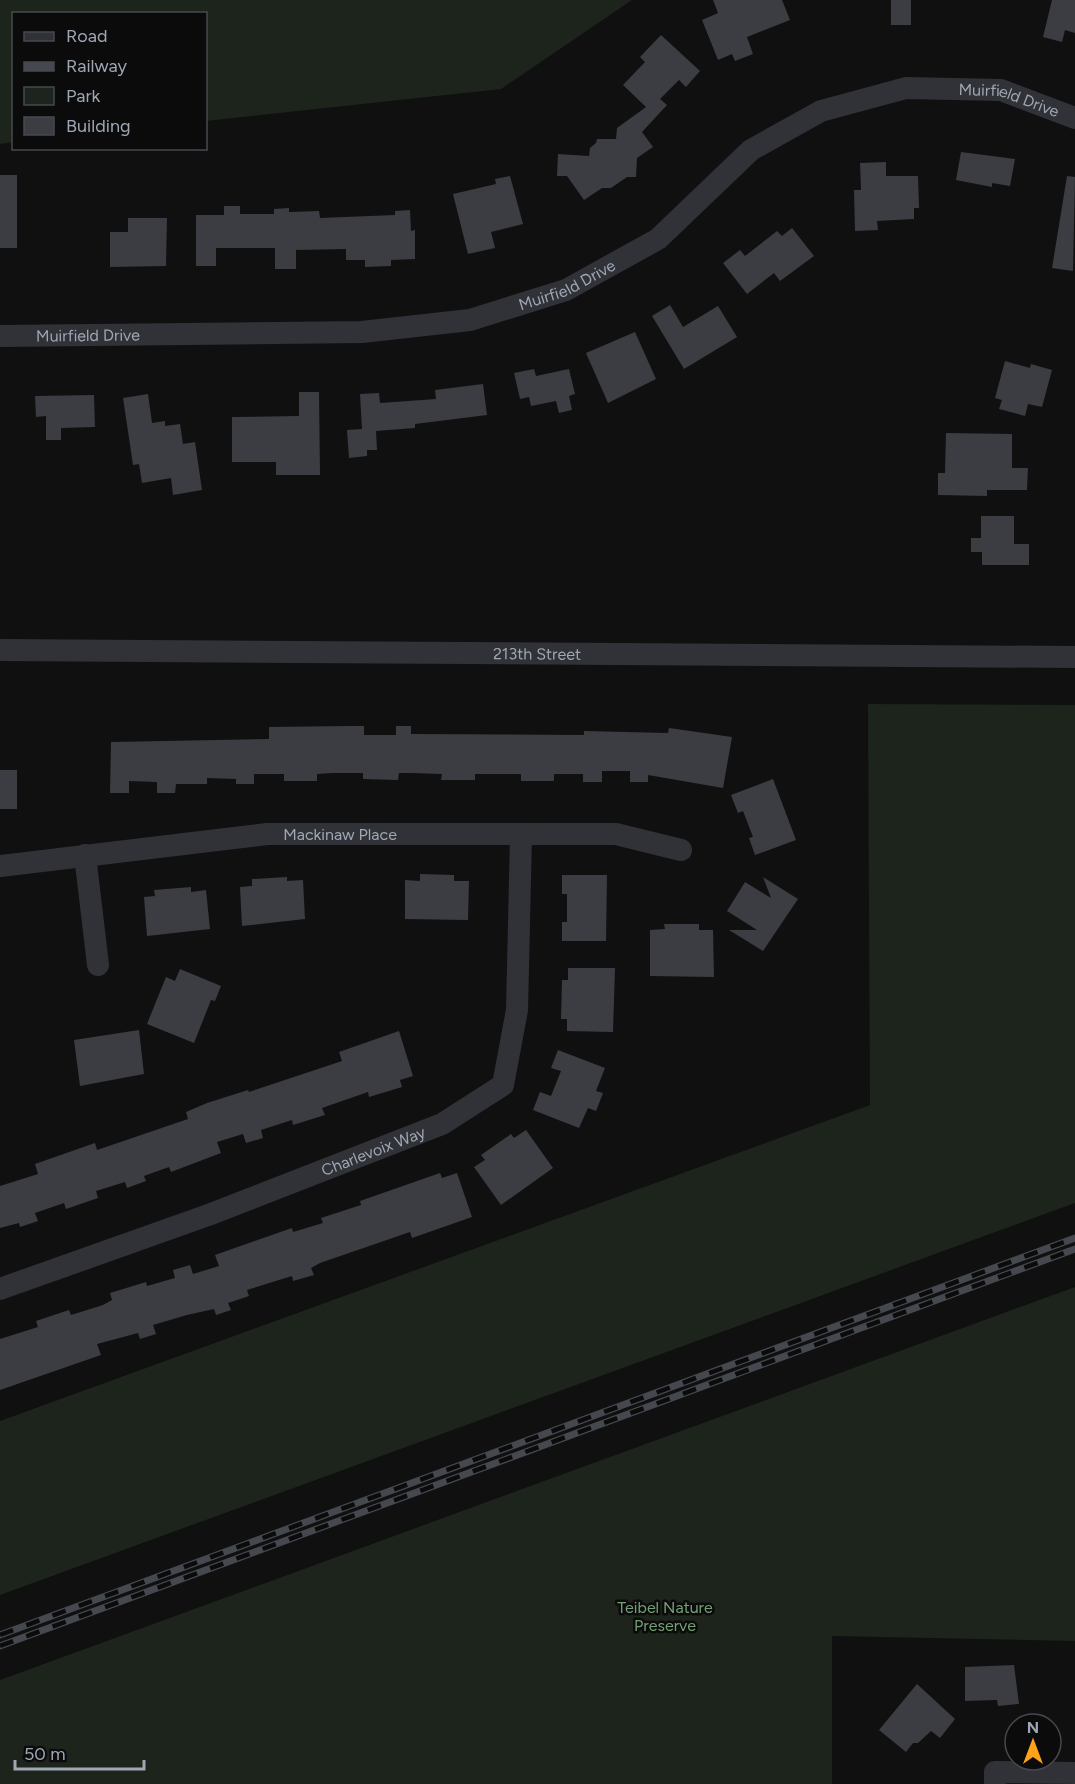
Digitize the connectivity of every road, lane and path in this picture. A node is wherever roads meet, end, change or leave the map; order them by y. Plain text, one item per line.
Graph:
1 (1075, 118) edge
2 (0, 336) edge
3 (0, 650) edge
4 (1075, 657) edge
5 (521, 835) junction
6 (681, 850) dead end
7 (85, 855) junction
8 (0, 866) edge
9 (98, 965) dead end
10 (0, 1289) edge
11 (1075, 1773) edge
12 (995, 1778) edge

1 - 2 street, Muirfield Drive
3 - 4 street, 213th Street
5 - 6 street, Mackinaw Place
5 - 7 street, Mackinaw Place
5 - 10 street, Charlevoix Way
7 - 8 street, Mackinaw Place
7 - 9 street
11 - 12 street

